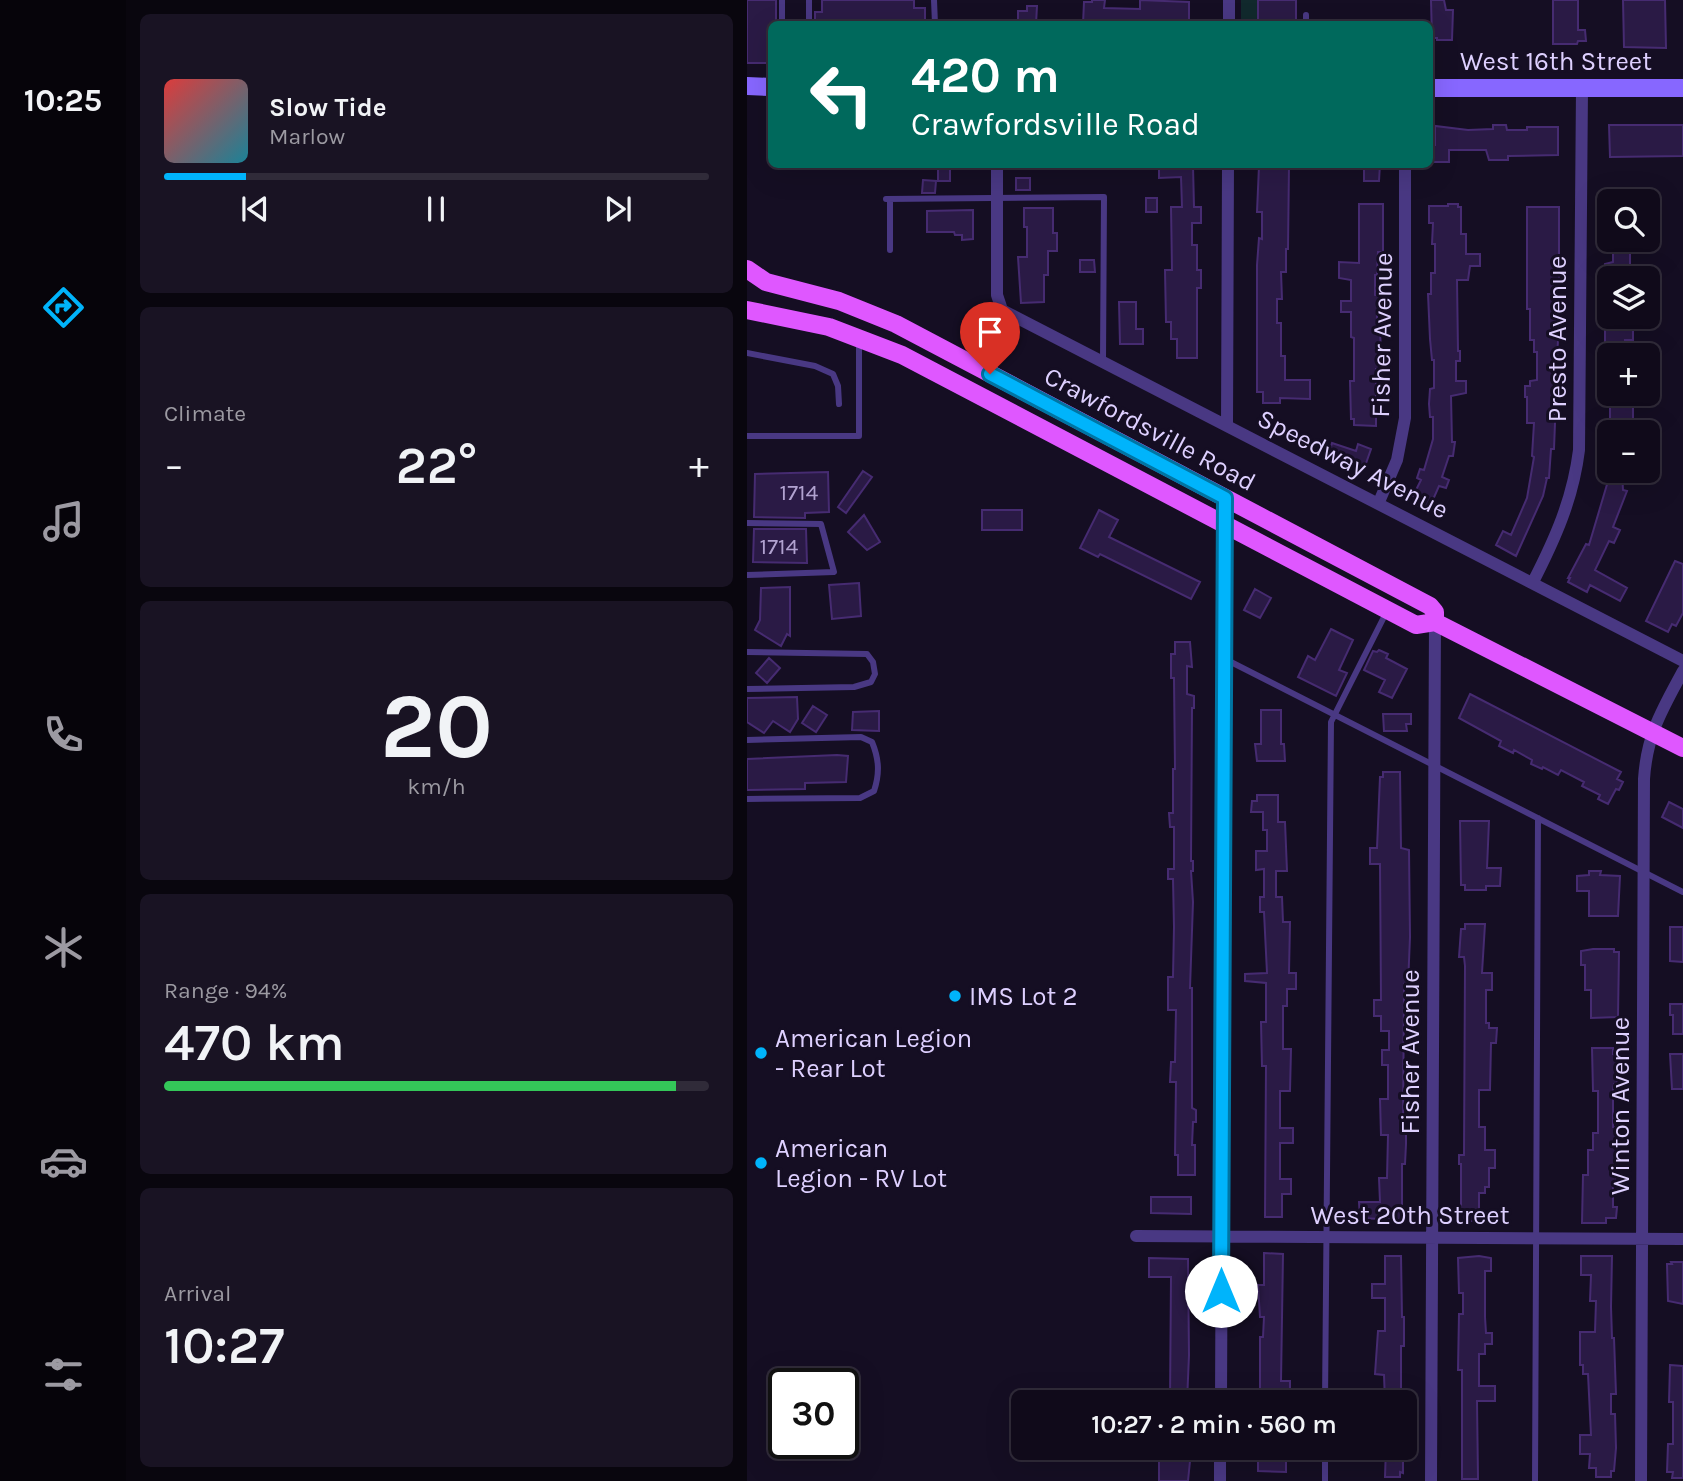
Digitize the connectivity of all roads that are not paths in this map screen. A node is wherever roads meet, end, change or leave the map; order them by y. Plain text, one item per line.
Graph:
1 (782, 0) edge
2 (809, 0) edge
3 (934, 0) edge
4 (1229, 0) edge
5 (1306, 15) dead end
6 (782, 21) edge
7 (809, 21) edge
8 (935, 21) edge
9 (1229, 21) edge
10 (1306, 21) edge
11 (747, 86) edge
12 (768, 87) edge
13 (1433, 88) edge
14 (1582, 88) junction
15 (1683, 88) edge
16 (997, 168) edge
17 (1228, 168) edge
18 (1405, 168) edge
19 (997, 198) junction
20 (890, 250) dead end
21 (747, 269) edge
22 (747, 310) edge
23 (859, 337) junction
24 (747, 353) edge
25 (1103, 361) junction
26 (839, 404) dead end
27 (1227, 425) junction
28 (747, 436) edge
29 (1225, 498) junction
30 (1379, 502) junction
31 (747, 523) edge
32 (1226, 525) junction
33 (747, 575) edge
34 (1533, 582) junction
35 (1388, 610) junction
36 (1435, 622) junction
37 (747, 652) edge
38 (1225, 659) junction
39 (1683, 661) edge
40 (1683, 671) edge
41 (747, 689) edge
42 (1333, 714) junction
43 (1652, 732) junction
44 (747, 740) edge
45 (1683, 748) edge
46 (1433, 765) junction
47 (747, 799) edge
48 (1538, 818) junction
49 (1644, 872) junction
50 (1683, 892) edge
51 (1136, 1236) dead end
52 (1221, 1236) junction
53 (1326, 1237) junction
54 (1432, 1238) junction
55 (1536, 1238) junction
56 (1643, 1239) junction
57 (1683, 1239) edge
58 (1221, 1390) edge
59 (1325, 1390) edge
60 (1220, 1460) edge
61 (1325, 1460) edge
62 (1220, 1481) edge
63 (1325, 1481) edge
64 (1431, 1481) edge
65 (1535, 1481) edge
66 (1641, 1481) edge

1 - 6 lane
2 - 7 lane
3 - 8 lane
4 - 9 street
5 - 10 lane
11 - 12 street
13 - 14 street, West 16th Street
14 - 15 street, West 16th Street
14 - 34 street, Presto Avenue
16 - 19 street
17 - 27 street
18 - 30 street, Fisher Avenue
19 - 20 lane
19 - 25 street, Speedway Avenue
19 - 25 lane
21 - 29 main road, Crawfordsville Road
22 - 23 main road, Crawfordsville Road
23 - 28 lane
23 - 32 main road, Crawfordsville Road
24 - 26 lane
25 - 27 street, Speedway Avenue
27 - 30 street, Speedway Avenue
29 - 32 street
29 - 36 main road, Crawfordsville Road
30 - 34 street, Speedway Avenue
31 - 33 lane
32 - 35 main road, Crawfordsville Road
32 - 38 street
34 - 39 street, Speedway Avenue
35 - 36 main road, Crawfordsville Road
35 - 42 lane
36 - 43 main road, Crawfordsville Road
36 - 46 street, Fisher Avenue
37 - 41 lane
38 - 42 lane
38 - 52 street
40 - 43 street, Winton Avenue
42 - 46 lane
42 - 53 lane
43 - 45 main road, Crawfordsville Road
43 - 49 street, Winton Avenue
44 - 47 lane
46 - 48 lane
46 - 54 street, Fisher Avenue
48 - 49 lane
48 - 55 lane
49 - 50 lane
49 - 56 street, Winton Avenue
51 - 52 street, West 20th Street
52 - 53 street, West 20th Street
52 - 58 street
53 - 54 street, West 20th Street
53 - 59 lane
54 - 55 street, West 20th Street
54 - 64 street, Fisher Avenue
55 - 56 street, West 20th Street
55 - 65 lane
56 - 57 street, West 20th Street
56 - 66 street, Winton Avenue
60 - 62 street
61 - 63 lane

